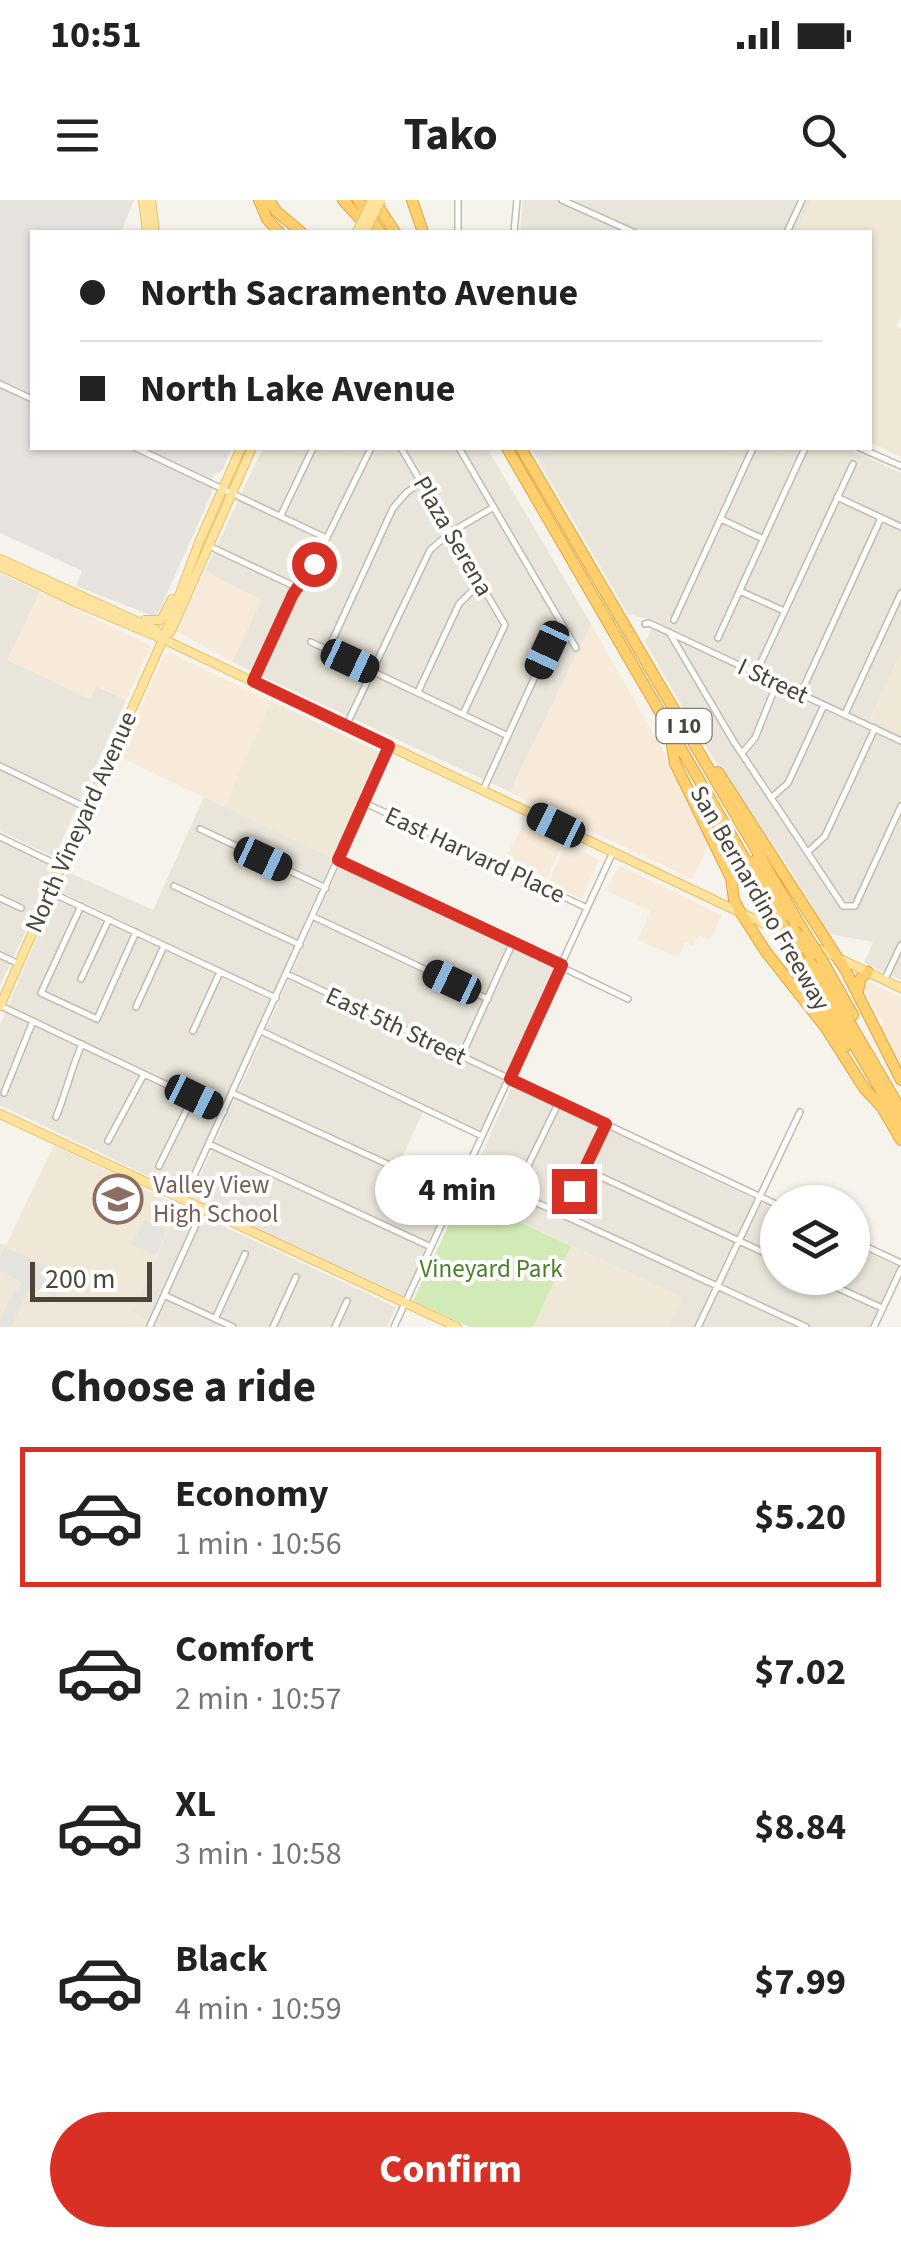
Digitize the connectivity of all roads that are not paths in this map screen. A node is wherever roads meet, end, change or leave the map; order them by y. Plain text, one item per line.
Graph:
1 (147, 200) edge
2 (259, 200) edge
3 (268, 200) edge
4 (346, 200) edge
5 (358, 200) edge
6 (373, 200) edge
7 (412, 200) edge
8 (458, 200) edge
9 (517, 200) edge
10 (562, 200) edge
11 (802, 200) edge
12 (147, 230) edge
13 (155, 230) edge
14 (277, 230) edge
15 (299, 230) edge
16 (358, 230) edge
17 (368, 230) edge
18 (370, 230) edge
19 (379, 230) edge
20 (391, 230) edge
21 (421, 230) edge
22 (458, 230) edge
23 (514, 230) edge
24 (629, 230) edge
25 (788, 230) edge
26 (0, 384) edge
27 (30, 398) edge
28 (140, 450) edge
29 (240, 450) edge
30 (251, 450) edge
31 (311, 450) edge
32 (370, 450) edge
33 (401, 450) edge
34 (459, 450) edge
35 (511, 450) edge
36 (511, 450) edge
37 (511, 450) edge
38 (511, 450) edge
39 (752, 450) edge
40 (804, 450) edge
41 (865, 450) edge
42 (852, 464) dead end
43 (901, 466) edge
44 (421, 483) junction
45 (227, 490) junction
46 (837, 498) junction
47 (494, 508) junction
48 (281, 515) junction
49 (881, 518) junction
50 (720, 519) junction
51 (901, 527) edge
52 (450, 532) junction
53 (326, 538) junction
54 (763, 539) junction
55 (204, 543) junction
56 (0, 563) edge
57 (480, 583) junction
58 (181, 588) junction
59 (296, 588) junction
60 (740, 591) junction
61 (901, 593) edge
62 (91, 598) junction
63 (784, 611) junction
64 (674, 620) dead end
65 (560, 622) junction
66 (644, 624) dead end
67 (669, 632) junction
68 (718, 638) dead end
69 (163, 639) junction
70 (310, 642) dead end
71 (576, 648) dead end
72 (328, 650) junction
73 (372, 671) junction
74 (756, 673) junction
75 (253, 681) junction
76 (777, 682) junction
77 (418, 692) junction
78 (800, 694) junction
79 (824, 705) junction
80 (463, 714) junction
81 (845, 714) junction
82 (346, 726) junction
83 (875, 728) junction
84 (508, 736) junction
85 (901, 741) edge
86 (389, 746) junction
87 (672, 746) junction
88 (742, 752) junction
89 (700, 754) junction
90 (0, 766) edge
91 (483, 790) junction
92 (771, 798) junction
93 (363, 802) junction
94 (901, 806) edge
95 (87, 808) junction
96 (200, 829) dead end
97 (0, 837) edge
98 (809, 851) junction
99 (613, 852) junction
100 (338, 860) junction
101 (61, 866) junction
102 (174, 886) dead end
103 (326, 888) junction
104 (50, 892) junction
105 (0, 898) edge
106 (81, 906) junction
107 (21, 908) dead end
108 (587, 908) junction
109 (741, 913) junction
110 (312, 916) junction
111 (109, 920) junction
112 (777, 920) junction
113 (136, 932) junction
114 (513, 942) junction
115 (901, 945) edge
116 (164, 946) junction
117 (300, 946) junction
118 (792, 946) junction
119 (0, 955) edge
120 (837, 957) junction
121 (816, 958) junction
122 (19, 964) junction
123 (562, 965) junction
124 (220, 972) junction
125 (868, 972) junction
126 (287, 974) junction
127 (81, 979) dead end
128 (885, 980) junction
129 (901, 988) edge
130 (276, 998) junction
131 (488, 999) junction
132 (628, 999) dead end
133 (0, 1006) edge
134 (864, 1006) junction
135 (136, 1007) dead end
136 (33, 1021) junction
137 (193, 1031) dead end
138 (261, 1031) junction
139 (82, 1044) junction
140 (461, 1056) junction
141 (144, 1074) junction
142 (510, 1079) junction
143 (901, 1080) edge
144 (232, 1092) junction
145 (4, 1093) dead end
146 (194, 1097) junction
147 (901, 1098) edge
148 (559, 1102) junction
149 (882, 1108) junction
150 (901, 1110) edge
151 (224, 1112) junction
152 (800, 1112) dead end
153 (0, 1114) edge
154 (56, 1117) dead end
155 (606, 1124) junction
156 (901, 1125) edge
157 (482, 1136) junction
158 (901, 1140) edge
159 (108, 1141) dead end
160 (209, 1144) junction
161 (159, 1166) dead end
162 (584, 1169) junction
163 (455, 1196) junction
164 (759, 1196) junction
165 (183, 1200) junction
166 (203, 1210) junction
167 (564, 1213) junction
168 (738, 1241) junction
169 (431, 1247) junction
170 (870, 1250) edge
171 (760, 1251) edge
172 (245, 1254) dead end
173 (901, 1266) edge
174 (296, 1278) dead end
175 (718, 1286) junction
176 (164, 1294) junction
177 (853, 1295) edge
178 (347, 1300) dead end
179 (405, 1304) junction
180 (882, 1308) junction
181 (215, 1319) junction
182 (150, 1326) edge
183 (233, 1327) edge
184 (273, 1327) edge
185 (335, 1327) edge
186 (394, 1327) edge
187 (457, 1327) edge
188 (698, 1327) edge
189 (806, 1327) edge
190 (874, 1327) edge

1 - 12 main road
1 - 13 main road
2 - 14 highway
3 - 15 highway
4 - 17 highway
5 - 19 highway
6 - 16 main road, bridge
6 - 18 main road, bridge
6 - 20 highway
7 - 21 highway
8 - 22 street
9 - 23 street
10 - 24 street
11 - 25 street
26 - 27 street
28 - 45 street
29 - 45 main road, North Vineyard Avenue
30 - 45 main road, North Vineyard Avenue
31 - 48 street
32 - 53 street
33 - 44 street, Plaza Serena
34 - 47 street
35 - 87 highway, San Bernardino Freeway / I 10
36 - 89 highway, San Bernardino Freeway / I 10
37 - 112 highway
38 - 121 highway, bridge
39 - 50 street
40 - 54 street
41 - 43 street
42 - 46 street
44 - 52 street, Plaza Serena
44 - 72 street
45 - 48 street
45 - 55 main road, North Vineyard Avenue
46 - 49 street
46 - 63 street
47 - 52 street
47 - 65 street
48 - 53 street
49 - 51 street
49 - 78 street
50 - 54 street
50 - 64 street
52 - 57 street, Plaza Serena
52 - 73 street
53 - 59 street
54 - 60 street
55 - 58 main road, North Vineyard Avenue
55 - 59 street
55 - 69 main road, North Vineyard Avenue
56 - 62 main road
56 - 69 main road
57 - 77 street
57 - 80 street, Plaza Serena
58 - 62 main road
58 - 69 main road, North Vineyard Avenue
59 - 75 street
60 - 63 street
60 - 68 street
61 - 81 street
62 - 69 main road
63 - 74 street
65 - 71 street
65 - 84 street
66 - 67 street, I Street
67 - 74 street, I Street
67 - 88 street
69 - 75 main road
69 - 95 main road, North Vineyard Avenue
70 - 72 street
72 - 73 street
73 - 77 street
73 - 82 street
74 - 76 street, I Street
75 - 82 main road
76 - 78 street, I Street
76 - 88 street
77 - 80 street
78 - 79 street, I Street
79 - 81 street, I Street
79 - 92 street
80 - 84 street
81 - 83 street, I Street
82 - 86 main road
83 - 85 street, I Street
83 - 98 street
84 - 91 street
86 - 91 main road
86 - 93 street
87 - 109 highway
87 - 112 highway, San Bernardino Freeway / I 10
88 - 92 street
89 - 120 highway
89 - 121 highway, San Bernardino Freeway / I 10, bridge
90 - 95 street
91 - 99 main road
92 - 98 street
93 - 100 street
93 - 108 street, East Harvard Place
94 - 98 street
95 - 101 main road, North Vineyard Avenue
96 - 103 street
97 - 101 street
99 - 108 street
99 - 109 main road
100 - 103 street
100 - 114 street
101 - 104 main road, North Vineyard Avenue
102 - 117 street
103 - 110 street
104 - 106 street
104 - 122 main road, North Vineyard Avenue
105 - 107 street
106 - 111 street
106 - 113 street
108 - 123 street
109 - 120 main road
109 - 149 highway
110 - 117 street
110 - 131 street
111 - 113 street
111 - 127 street
112 - 118 highway, San Bernardino Freeway / I 10, bridge
113 - 116 street
114 - 123 street
114 - 131 street
115 - 128 street
116 - 124 street
116 - 135 street
117 - 126 street
118 - 149 highway, San Bernardino Freeway / I 10
118 - 156 highway
119 - 122 street
120 - 125 main road
120 - 134 highway
121 - 147 highway, San Bernardino Freeway / I 10
121 - 150 highway
122 - 133 main road, North Vineyard Avenue
123 - 132 street
123 - 142 street
124 - 130 street
124 - 137 street
125 - 128 main road
125 - 134 highway
126 - 130 street
126 - 140 street, East 5th Street
128 - 129 main road
130 - 138 street
131 - 140 street
133 - 136 street
134 - 143 highway
136 - 139 street
136 - 145 street
138 - 144 street
138 - 157 street
139 - 141 street
139 - 154 street
140 - 142 street, East 5th Street
141 - 146 street
141 - 159 street
142 - 148 street, East 5th Street
142 - 157 street
144 - 151 street
144 - 163 street
146 - 151 street
146 - 161 street
148 - 155 street, East 5th Street
148 - 167 street
149 - 158 highway, San Bernardino Freeway / I 10
151 - 160 street
152 - 164 street
153 - 165 main road
155 - 162 street
155 - 164 street, East 5th Street
157 - 163 street
160 - 165 street
160 - 169 street
162 - 167 street
162 - 168 street
163 - 169 street
164 - 168 street
165 - 166 main road
166 - 176 street
166 - 179 main road
167 - 175 street
168 - 171 street
168 - 175 street
169 - 179 street
170 - 173 street
172 - 181 street
173 - 180 street
174 - 184 street
175 - 188 street
175 - 189 street
176 - 181 street
176 - 182 street
177 - 180 street
178 - 185 street
179 - 186 street
179 - 187 main road
180 - 190 street
181 - 183 street

